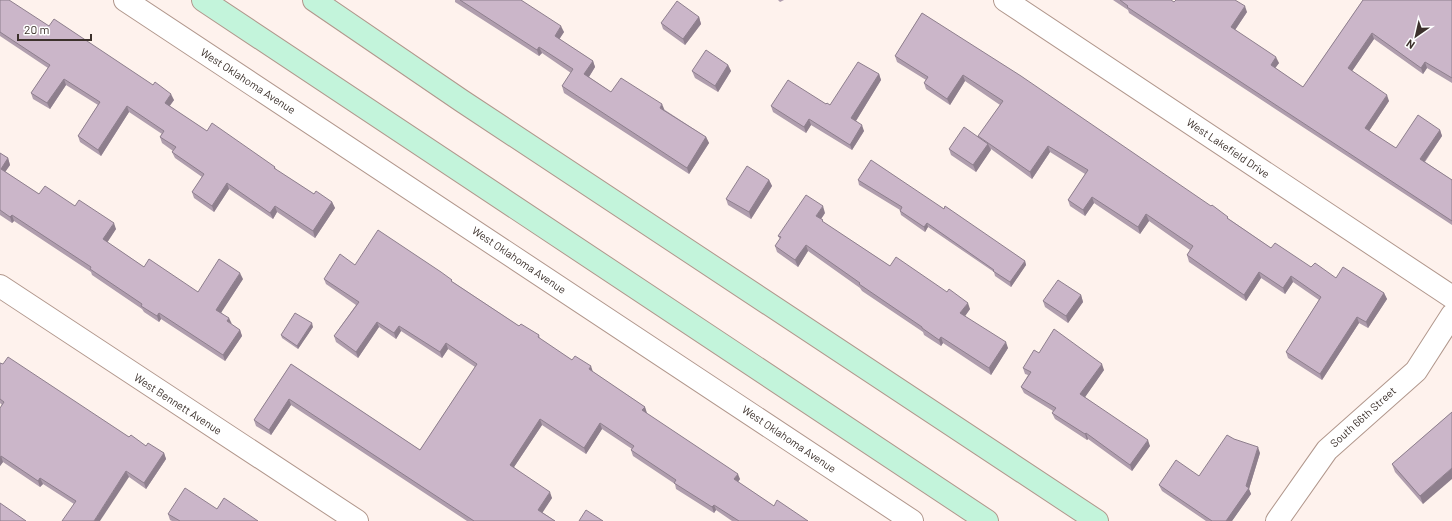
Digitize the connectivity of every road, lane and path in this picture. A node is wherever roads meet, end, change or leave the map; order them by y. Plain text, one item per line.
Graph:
1 (125, 0) edge
2 (203, 0) edge
3 (314, 0) edge
4 (1005, 0) edge
5 (0, 286) edge
6 (1452, 297) edge
7 (1452, 315) edge
8 (357, 521) edge
9 (912, 521) edge
10 (987, 521) edge
11 (1097, 521) edge
12 (1276, 521) edge

1 - 9 street, West Oklahoma Avenue
2 - 10 main road
3 - 11 main road
4 - 6 street, West Lakefield Drive
5 - 8 street, West Bennett Avenue
7 - 12 street, South 66th Street

